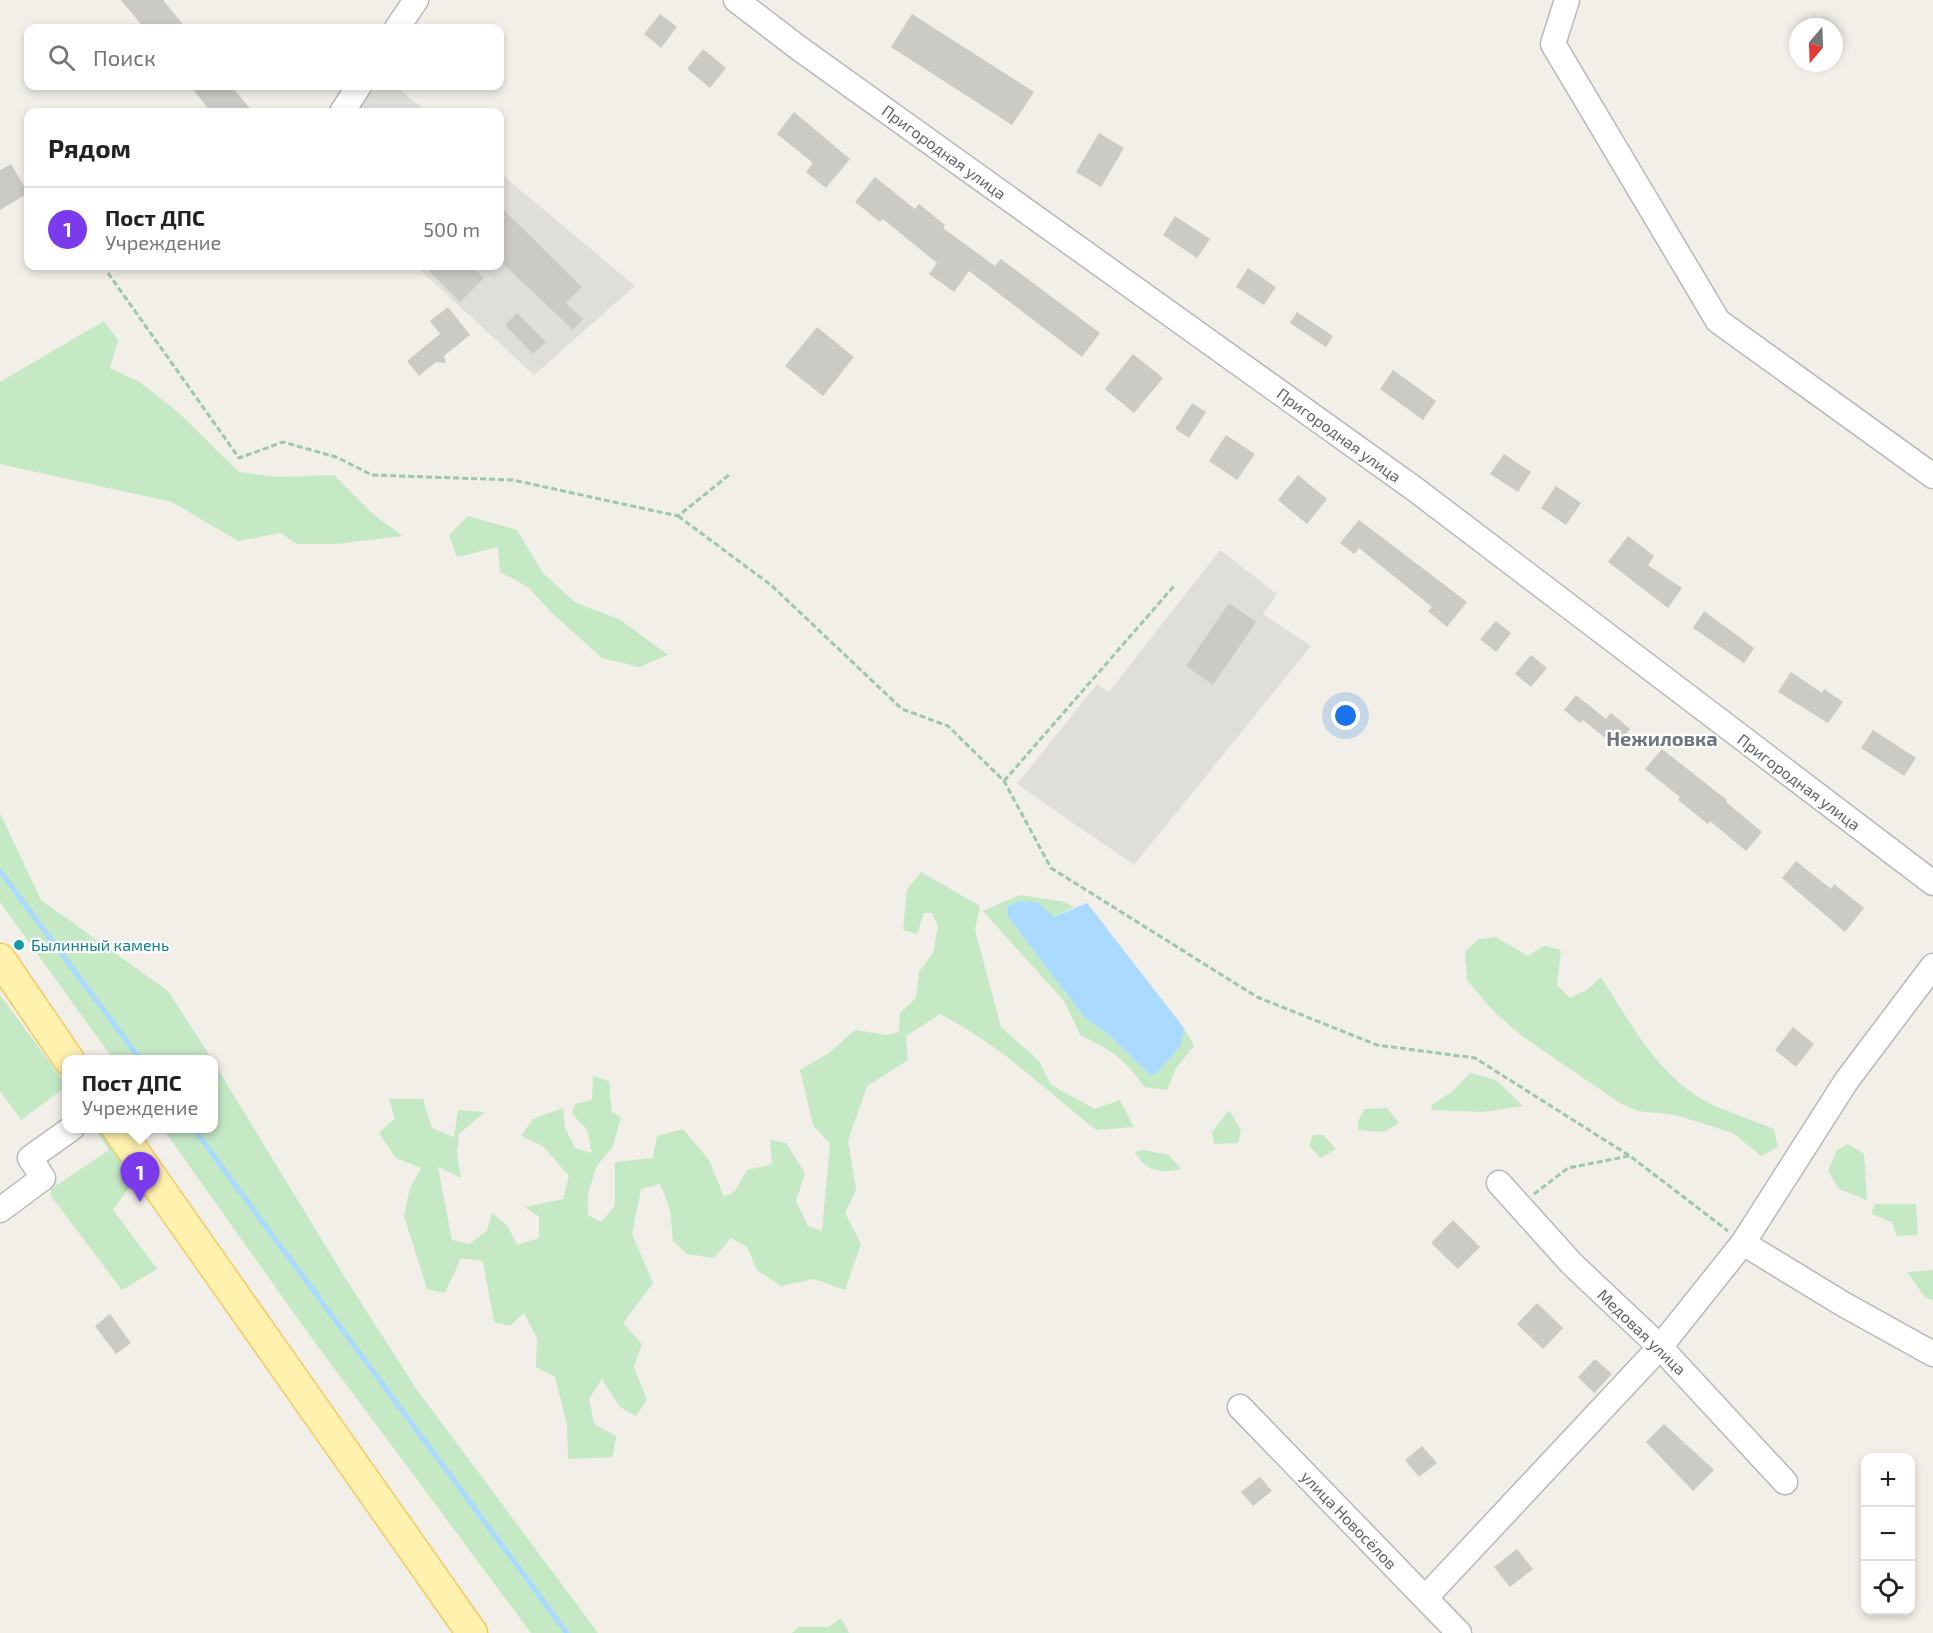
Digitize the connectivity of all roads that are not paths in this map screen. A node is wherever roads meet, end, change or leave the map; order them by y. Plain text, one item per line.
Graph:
1 (416, 0) edge
2 (736, 0) edge
3 (1567, 0) edge
4 (400, 24) edge
5 (356, 90) edge
6 (345, 108) edge
7 (1933, 476) edge
8 (1933, 883) edge
9 (0, 959) edge
10 (1933, 966) edge
11 (66, 1055) edge
12 (65, 1133) edge
13 (121, 1133) edge
14 (1498, 1183) dead end
15 (0, 1210) edge
16 (1743, 1242) junction
17 (1660, 1347) junction
18 (1933, 1354) edge
19 (1240, 1407) dead end
20 (1785, 1482) dead end
21 (1425, 1599) junction
22 (472, 1633) edge
23 (1459, 1633) edge

1 - 4 street
2 - 8 street, Пригородная улица
3 - 7 street
5 - 6 street
9 - 11 main road
10 - 16 street
12 - 15 street
13 - 22 main road
14 - 17 street, Медовая улица
16 - 17 street
16 - 18 street
17 - 20 street, Медовая улица
17 - 21 street
19 - 21 street, улица Новосёлов
21 - 23 street, улица Новосёлов

